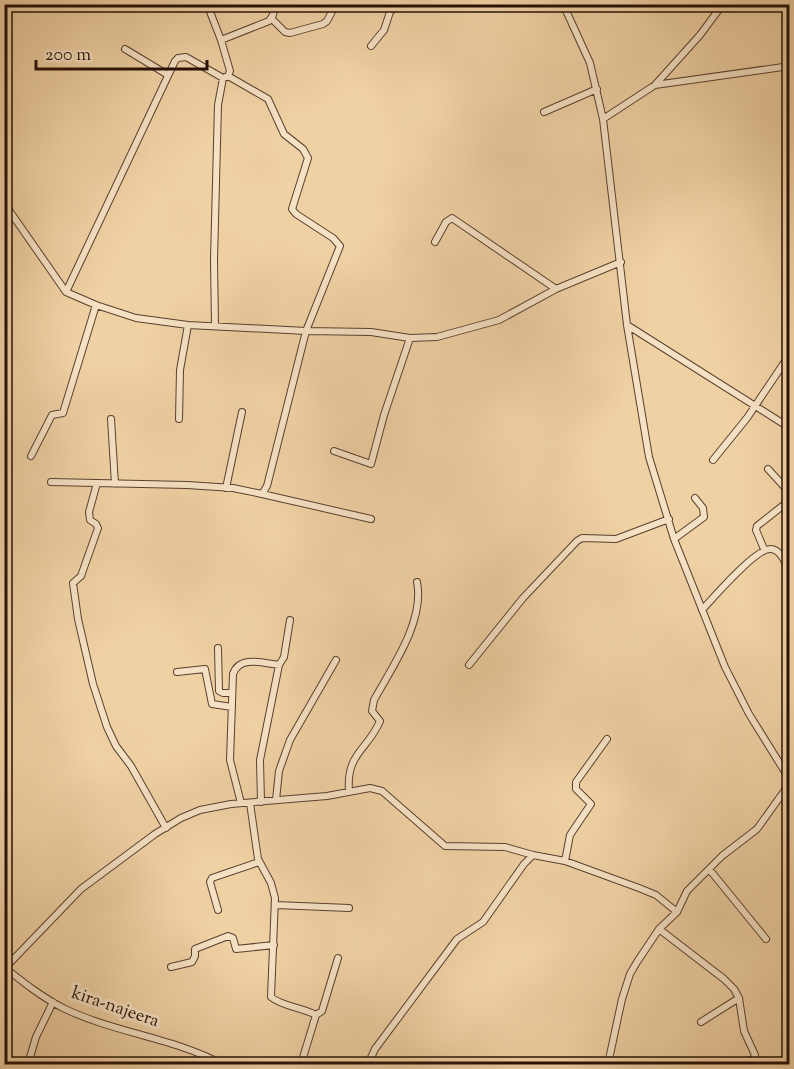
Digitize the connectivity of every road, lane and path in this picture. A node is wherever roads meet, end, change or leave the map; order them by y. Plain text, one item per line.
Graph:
1 (207, 4) edge
2 (275, 4) edge
3 (336, 4) edge
4 (397, 4) edge
5 (563, 4) edge
6 (723, 4) edge
7 (272, 18) junction
8 (221, 40) junction
9 (371, 46) dead end
10 (125, 49) dead end
11 (789, 66) edge
12 (168, 75) junction
13 (226, 77) junction
14 (655, 85) junction
15 (597, 89) junction
16 (544, 112) dead end
17 (603, 119) junction
18 (4, 203) edge
19 (435, 242) dead end
20 (621, 262) junction
21 (556, 289) junction
22 (66, 292) junction
23 (96, 305) junction
24 (215, 325) junction
25 (627, 325) junction
26 (188, 326) junction
27 (306, 331) junction
28 (410, 339) junction
29 (786, 360) dead end
30 (754, 406) junction
31 (242, 412) dead end
32 (111, 419) dead end
33 (178, 419) dead end
34 (789, 428) edge
35 (334, 452) dead end
36 (31, 456) dead end
37 (713, 460) dead end
38 (768, 469) dead end
39 (51, 482) dead end
40 (97, 483) junction
41 (115, 484) junction
42 (226, 488) junction
43 (789, 493) edge
44 (262, 494) junction
45 (695, 498) dead end
46 (789, 500) edge
47 (371, 519) dead end
48 (669, 519) junction
49 (674, 539) junction
50 (764, 549) junction
51 (789, 574) edge
52 (417, 582) dead end
53 (702, 610) junction
54 (290, 620) dead end
55 (218, 648) dead end
56 (336, 660) dead end
57 (279, 665) junction
58 (469, 665) dead end
59 (177, 672) dead end
60 (232, 693) junction
61 (232, 707) junction
62 (607, 740) dead end
63 (789, 781) edge
64 (349, 791) junction
65 (276, 800) junction
66 (261, 802) junction
67 (241, 803) junction
68 (250, 803) junction
69 (166, 828) junction
70 (533, 855) junction
71 (565, 861) junction
72 (259, 862) junction
73 (709, 869) junction
74 (274, 905) junction
75 (349, 908) dead end
76 (218, 910) dead end
77 (677, 912) junction
78 (659, 929) junction
79 (766, 939) dead end
80 (274, 945) junction
81 (338, 958) dead end
82 (171, 967) dead end
83 (5, 968) edge
84 (739, 998) junction
85 (53, 1002) junction
86 (316, 1015) junction
87 (701, 1022) dead end
88 (28, 1065) edge
89 (222, 1065) edge
90 (301, 1065) edge
91 (368, 1065) edge
92 (608, 1065) edge
93 (741, 1065) edge

1 - 8 street
2 - 7 street
3 - 7 street
4 - 9 street
5 - 15 street
6 - 14 street
7 - 8 street
8 - 13 street
10 - 12 street
11 - 14 street
12 - 13 street
12 - 22 street
13 - 24 street
13 - 27 street
14 - 17 street
15 - 16 street
15 - 17 street
17 - 20 street
18 - 22 street
19 - 21 street
20 - 21 street
20 - 25 street
21 - 28 street
22 - 23 street
23 - 26 street
23 - 36 street
24 - 26 street
24 - 27 street
25 - 30 street
25 - 48 street
26 - 33 street
27 - 28 street
27 - 44 street
28 - 35 street
29 - 30 street
30 - 34 street
30 - 37 street
31 - 42 street
32 - 41 street
38 - 43 street
39 - 40 street
40 - 41 street
40 - 69 street
41 - 42 street
42 - 44 street
44 - 47 street
45 - 49 street
46 - 50 street
48 - 49 street
48 - 58 street
49 - 53 street
50 - 51 street
50 - 53 street
52 - 64 street
53 - 63 street
54 - 57 street
55 - 60 street
56 - 65 street
57 - 60 street
57 - 66 street
59 - 61 street
60 - 61 street
61 - 67 street
62 - 71 street
63 - 73 street
64 - 65 street
64 - 70 street
65 - 66 street
66 - 68 street
67 - 68 street
67 - 69 street
68 - 72 street
69 - 83 street
70 - 71 street
70 - 91 street
71 - 77 street
72 - 74 street
72 - 76 street
73 - 77 street
73 - 79 street
74 - 75 street
74 - 80 street
77 - 78 street
78 - 84 street
78 - 92 street
80 - 82 street
80 - 86 street
81 - 86 street
83 - 85 street, kira-najeera
84 - 87 street
84 - 93 street
85 - 88 street
85 - 89 street, kira-najeera
86 - 90 street

